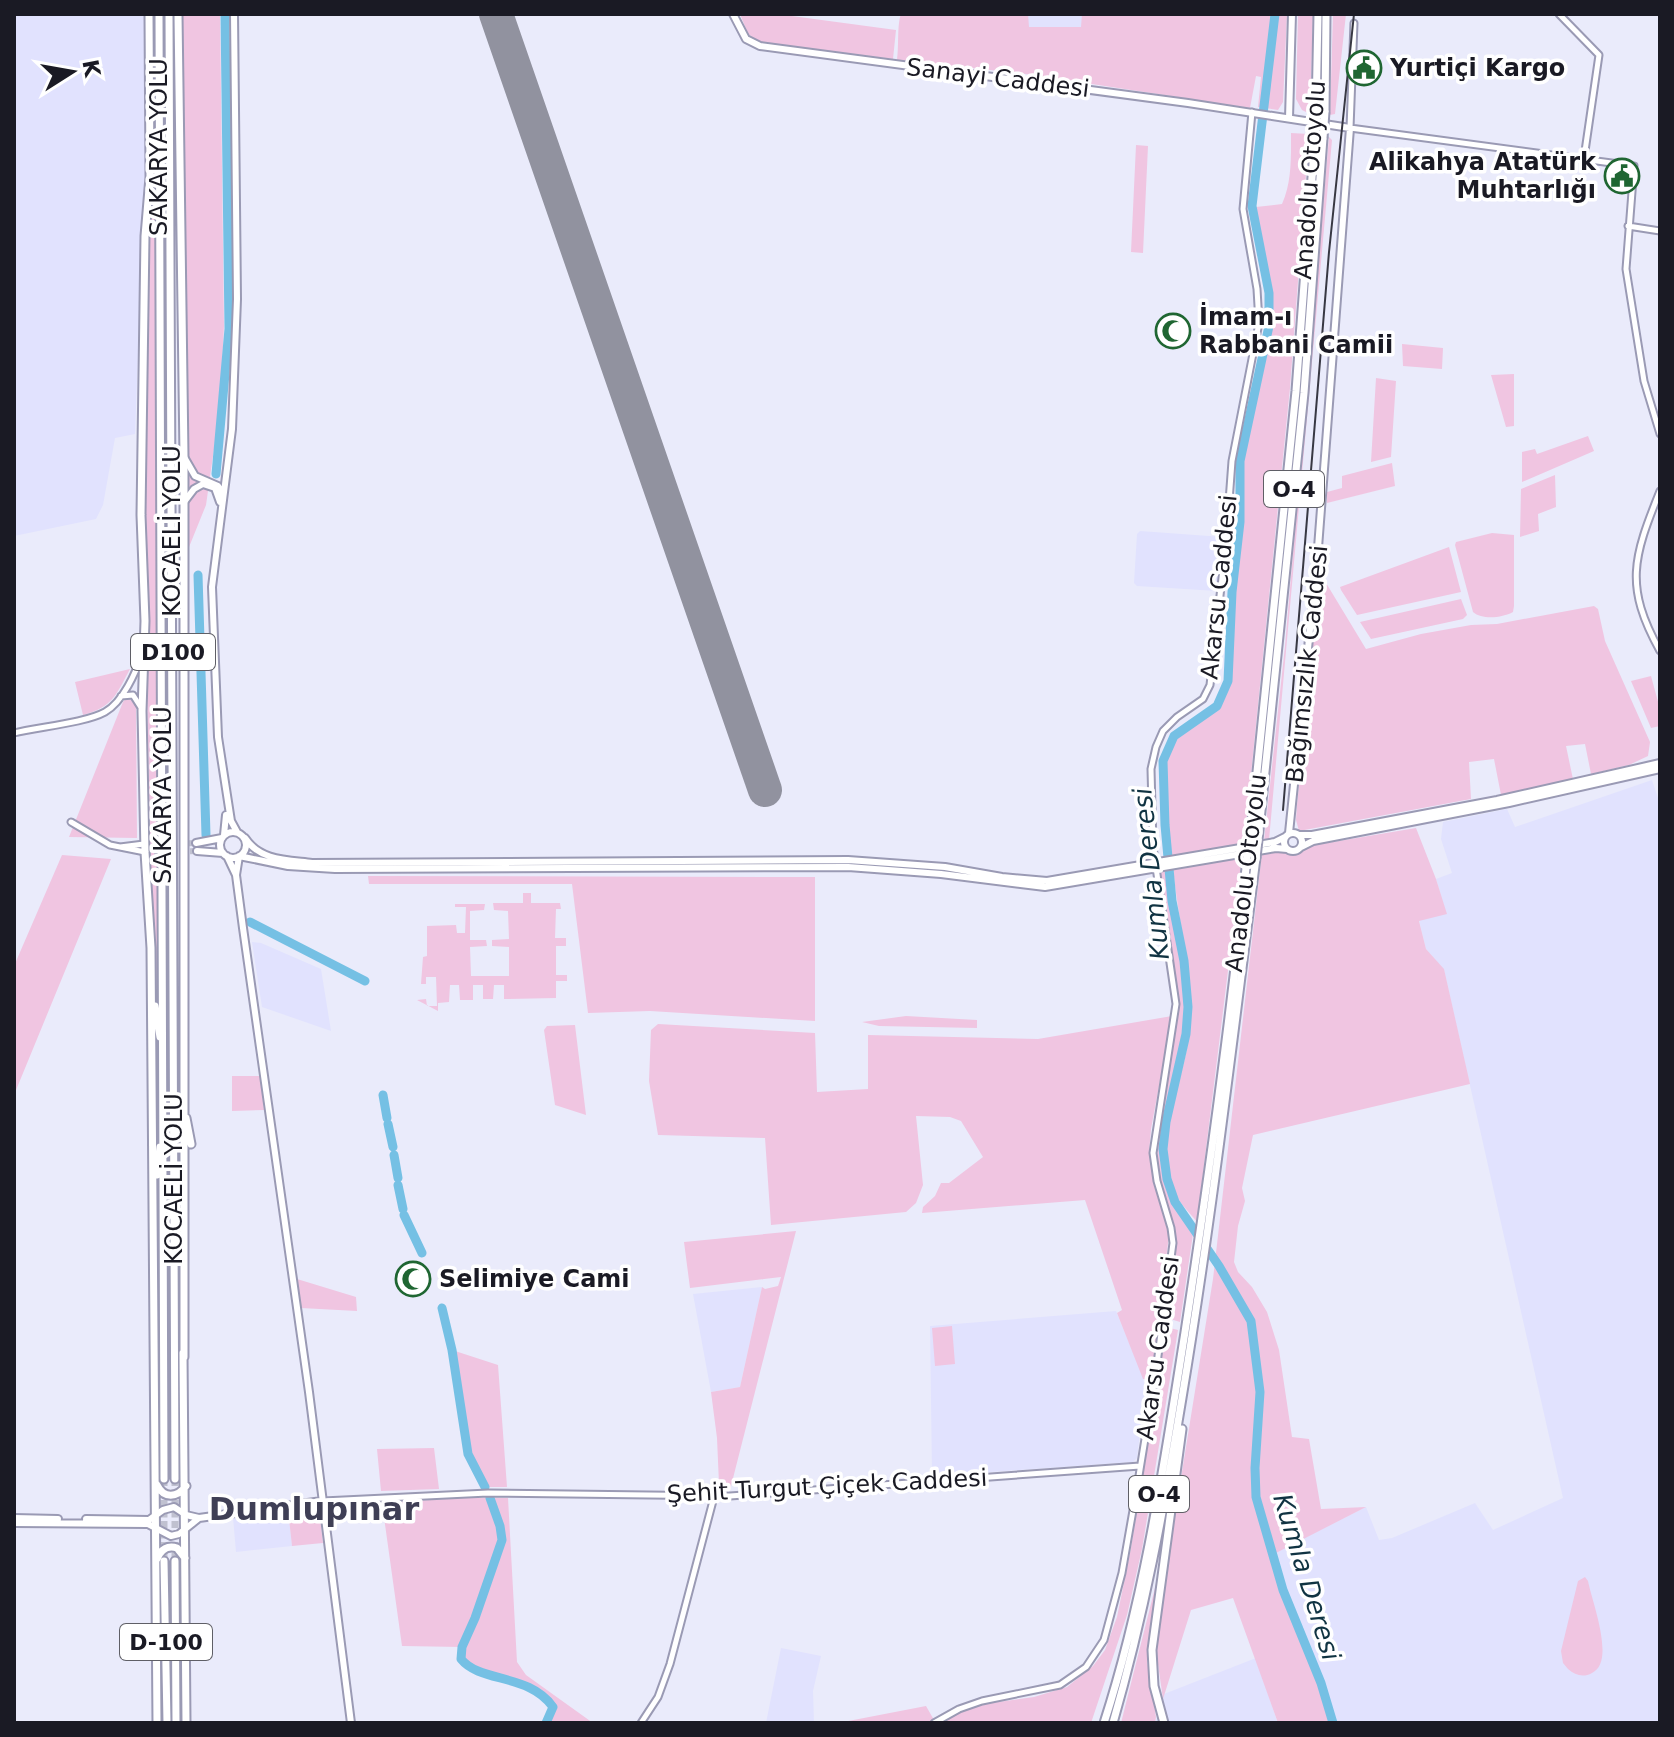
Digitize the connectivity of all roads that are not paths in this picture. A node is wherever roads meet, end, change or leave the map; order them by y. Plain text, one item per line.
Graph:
1 (155, 14) edge
2 (173, 14) edge
3 (234, 14) edge
4 (733, 14) edge
5 (1292, 14) edge
6 (1318, 14) edge
7 (1326, 14) edge
8 (1559, 14) edge
9 (1354, 23) dead end
10 (1320, 112) junction
11 (1255, 113) junction
12 (1289, 118) junction
13 (1350, 128) junction
14 (1584, 158) junction
15 (1628, 226) junction
16 (1660, 231) edge
17 (1660, 434) edge
18 (184, 456) junction
19 (1660, 491) edge
20 (222, 497) junction
21 (184, 502) junction
22 (144, 645) junction
23 (1660, 651) edge
24 (122, 694) junction
25 (142, 711) junction
26 (14, 733) edge
27 (1660, 768) edge
28 (1509, 800) junction
29 (71, 822) dead end
30 (237, 832) junction
31 (1293, 835) junction
32 (223, 837) junction
33 (245, 838) junction
34 (1301, 847) junction
35 (144, 848) junction
36 (1287, 849) junction
37 (225, 854) junction
38 (239, 856) junction
39 (1200, 858) junction
40 (1252, 858) junction
41 (1156, 866) junction
42 (236, 875) junction
43 (151, 977) junction
44 (163, 1063) junction
45 (182, 1093) junction
46 (163, 1129) junction
47 (191, 1144) dead end
48 (163, 1220) junction
49 (173, 1223) junction
50 (153, 1226) junction
51 (155, 1334) junction
52 (184, 1357) junction
53 (1188, 1361) junction
54 (1140, 1466) junction
55 (175, 1479) tunnel mouth
56 (160, 1480) junction
57 (186, 1486) junction
58 (714, 1497) junction
59 (322, 1501) junction
60 (186, 1515) junction
61 (199, 1518) junction
62 (14, 1520) edge
63 (150, 1522) junction
64 (186, 1526) junction
65 (186, 1560) junction
66 (164, 1561) tunnel mouth
67 (175, 1561) tunnel mouth
68 (156, 1567) junction
69 (157, 1723) edge
70 (167, 1723) edge
71 (176, 1723) edge
72 (186, 1723) edge
73 (351, 1723) edge
74 (641, 1723) edge
75 (934, 1723) edge
76 (1104, 1723) edge
77 (1113, 1723) edge
78 (1164, 1723) edge

1 - 22 highway
1 - 44 highway, SAKARYA YOLU / D100
2 - 18 highway
2 - 49 highway, KOCAELİ YOLU / D100
3 - 20 main road
4 - 11 main road, Sanayi Caddesi
5 - 12 main road
6 - 10 highway, Anadolu Otoyolu / O-4
7 - 10 highway, Anadolu Otoyolu / O-4
8 - 14 street
9 - 13 street
10 - 40 highway, Anadolu Otoyolu / O-4, bridge
11 - 12 main road, Sanayi Caddesi
11 - 41 street, Akarsu Caddesi
12 - 13 main road, Sanayi Caddesi
13 - 14 street
13 - 31 main road, Bağımsızlık Caddesi
14 - 15 street
15 - 16 street
15 - 17 street
18 - 20 main road
18 - 21 highway
19 - 23 street
20 - 21 main road
20 - 30 main road
20 - 32 main road
21 - 45 highway
22 - 24 street
22 - 25 highway
24 - 25 street
24 - 26 street
25 - 35 highway
27 - 28 main road
28 - 31 main road
28 - 34 main road
29 - 35 street
30 - 32 main road
30 - 33 main road
31 - 34 main road
31 - 36 main road
31 - 39 main road
32 - 37 main road
32 - 37 main road
33 - 38 main road
33 - 41 main road
34 - 36 main road
35 - 43 highway
36 - 39 main road
37 - 38 main road
37 - 42 main road
38 - 41 main road
38 - 42 main road
39 - 41 main road
40 - 53 highway, Anadolu Otoyolu / O-4
40 - 76 highway, Anadolu Otoyolu / O-4
41 - 54 street, Akarsu Caddesi
42 - 59 main road
43 - 44 highway
43 - 50 highway
44 - 46 highway, SAKARYA YOLU / D100
45 - 47 highway
45 - 52 highway
46 - 48 highway, SAKARYA YOLU / D100
46 - 50 highway
48 - 51 highway
48 - 56 highway, SAKARYA YOLU / D100
49 - 52 highway
49 - 55 highway, KOCAELİ YOLU / D100
50 - 51 highway
51 - 56 highway
52 - 57 highway
53 - 77 highway, Anadolu Otoyolu / O-4
53 - 78 highway
54 - 58 street, Şehit Turgut Çiçek Caddesi
54 - 75 street, Akarsu Caddesi
56 - 57 highway
56 - 63 highway
57 - 60 highway
58 - 59 street, Şehit Turgut Çiçek Caddesi
58 - 74 street
59 - 61 main road
59 - 73 main road
60 - 61 main road
60 - 63 main road
60 - 64 highway
61 - 64 main road
62 - 63 main road
63 - 64 main road
63 - 68 highway
64 - 65 highway
65 - 68 highway
65 - 72 highway
66 - 70 highway, D-100
67 - 71 highway, D-100
68 - 69 highway

